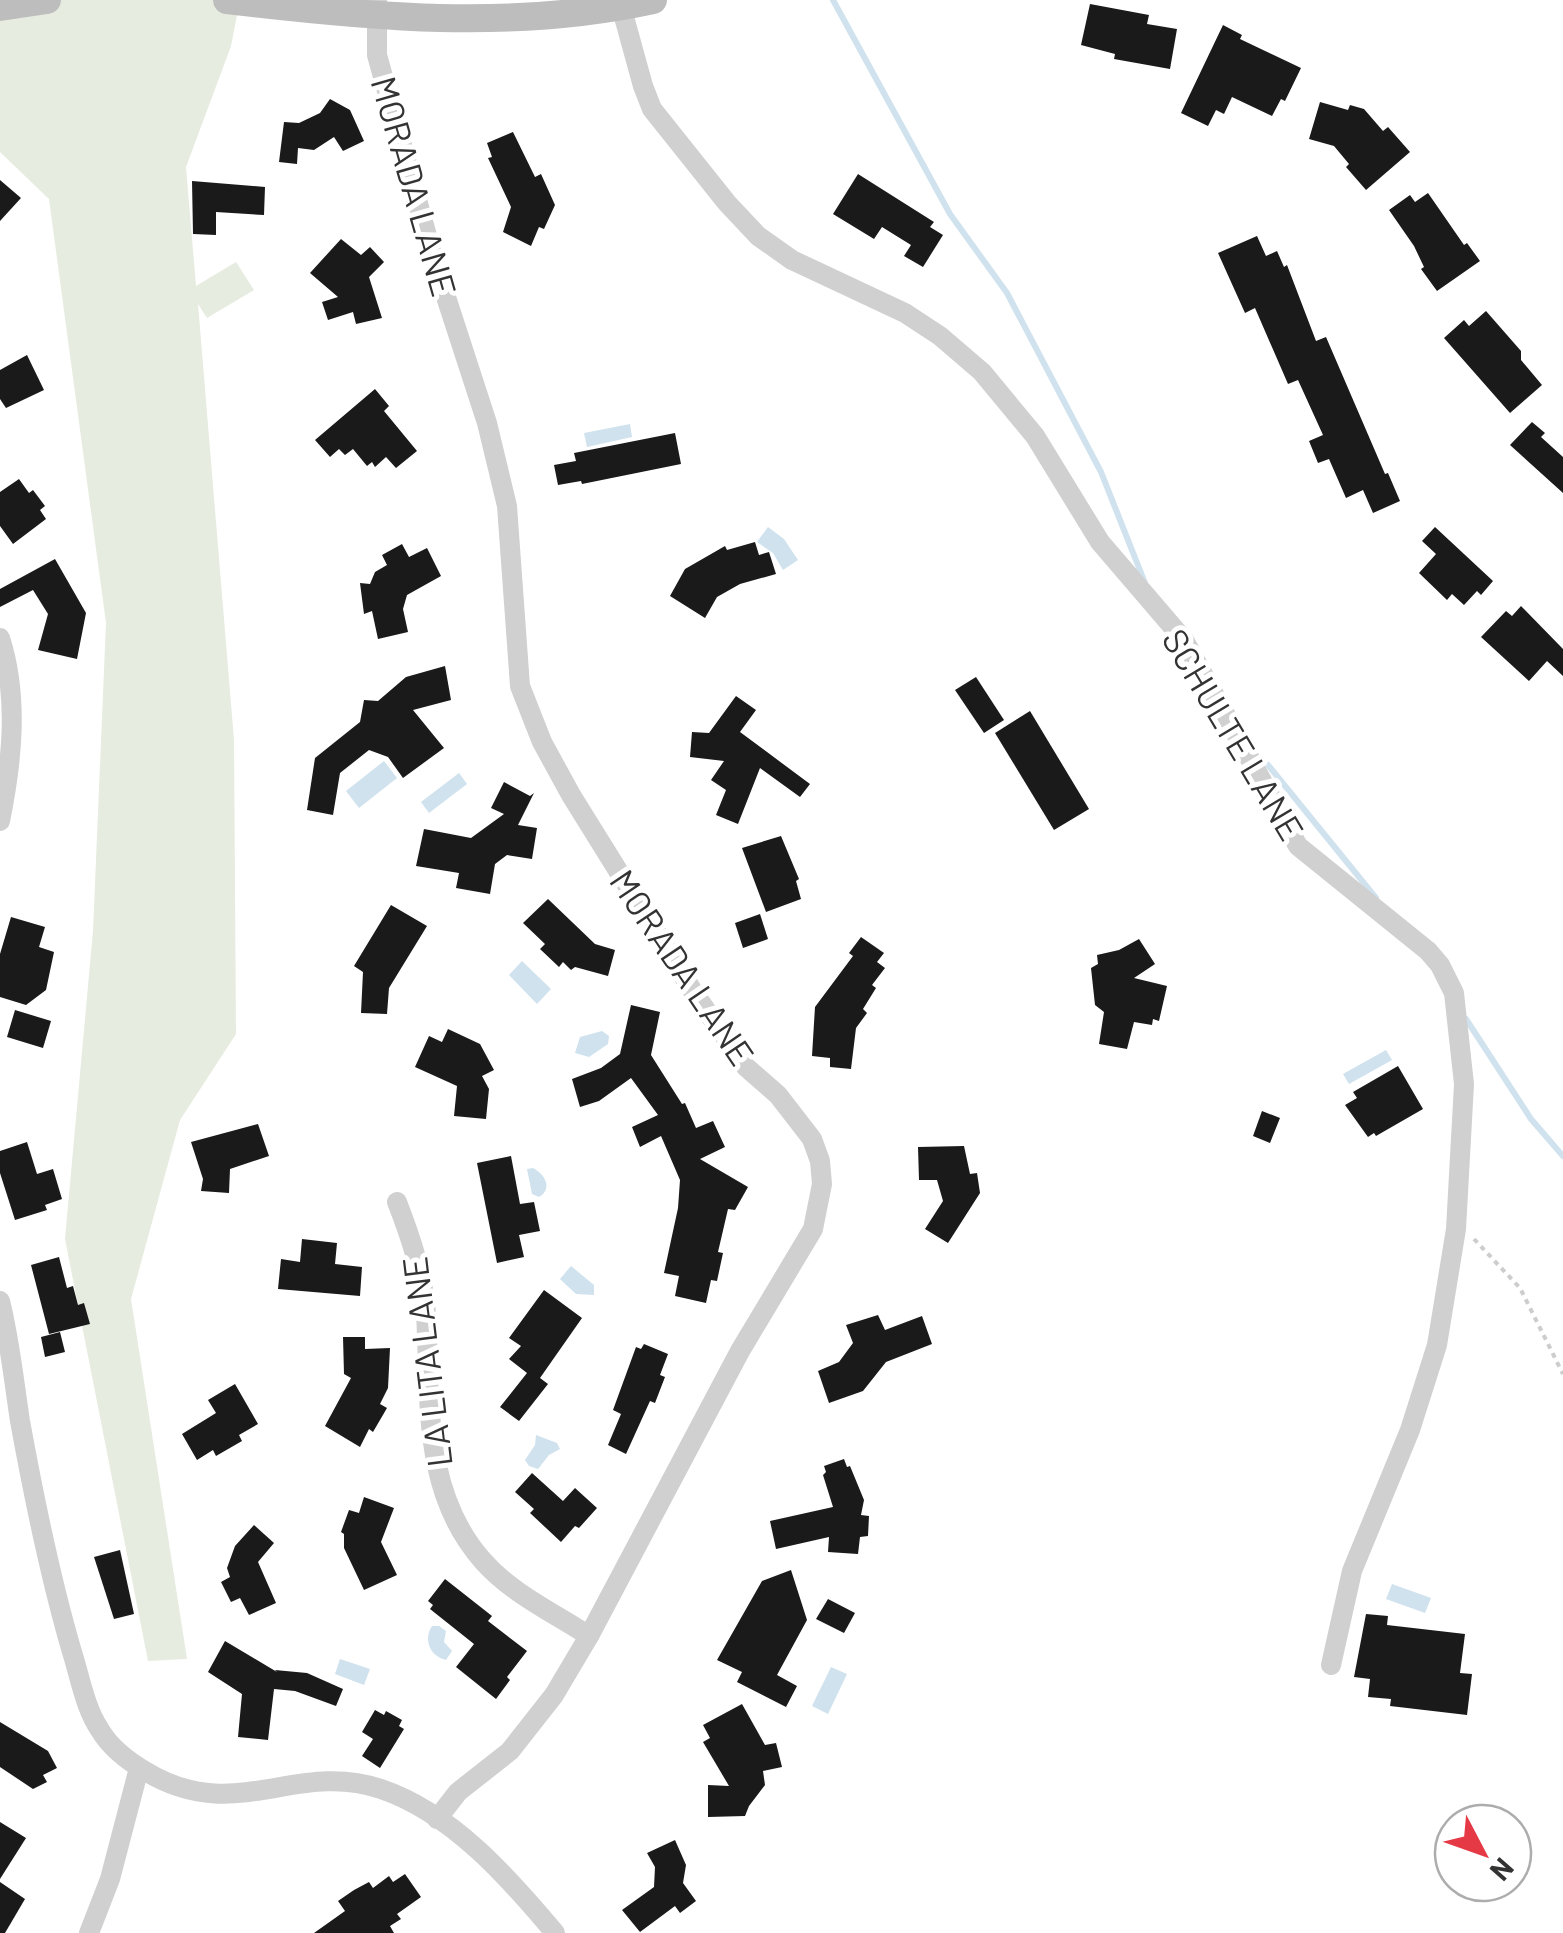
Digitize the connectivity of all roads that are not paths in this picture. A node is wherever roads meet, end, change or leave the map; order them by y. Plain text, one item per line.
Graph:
1 (46, 0) edge
2 (226, 0) edge
3 (653, 0) edge
4 (621, 6) junction
5 (0, 7) edge
6 (377, 8) edge
7 (0, 638) edge
8 (0, 822) edge
9 (397, 1202) dead end
10 (0, 1302) edge
11 (8, 1402) edge
12 (589, 1636) junction
13 (1331, 1665) dead end
14 (140, 1768) junction
15 (437, 1818) junction
16 (89, 1933) edge
17 (555, 1933) edge

1 - 5 main road
2 - 6 main road
3 - 4 main road
4 - 6 main road
4 - 13 street, SCHULTE LANE
6 - 12 street, MORADA LANE
7 - 8 street
9 - 12 street, LA LITA LANE
10 - 11 street
11 - 14 street
12 - 15 street, MORADA LANE
14 - 15 street
14 - 16 street
15 - 17 street

